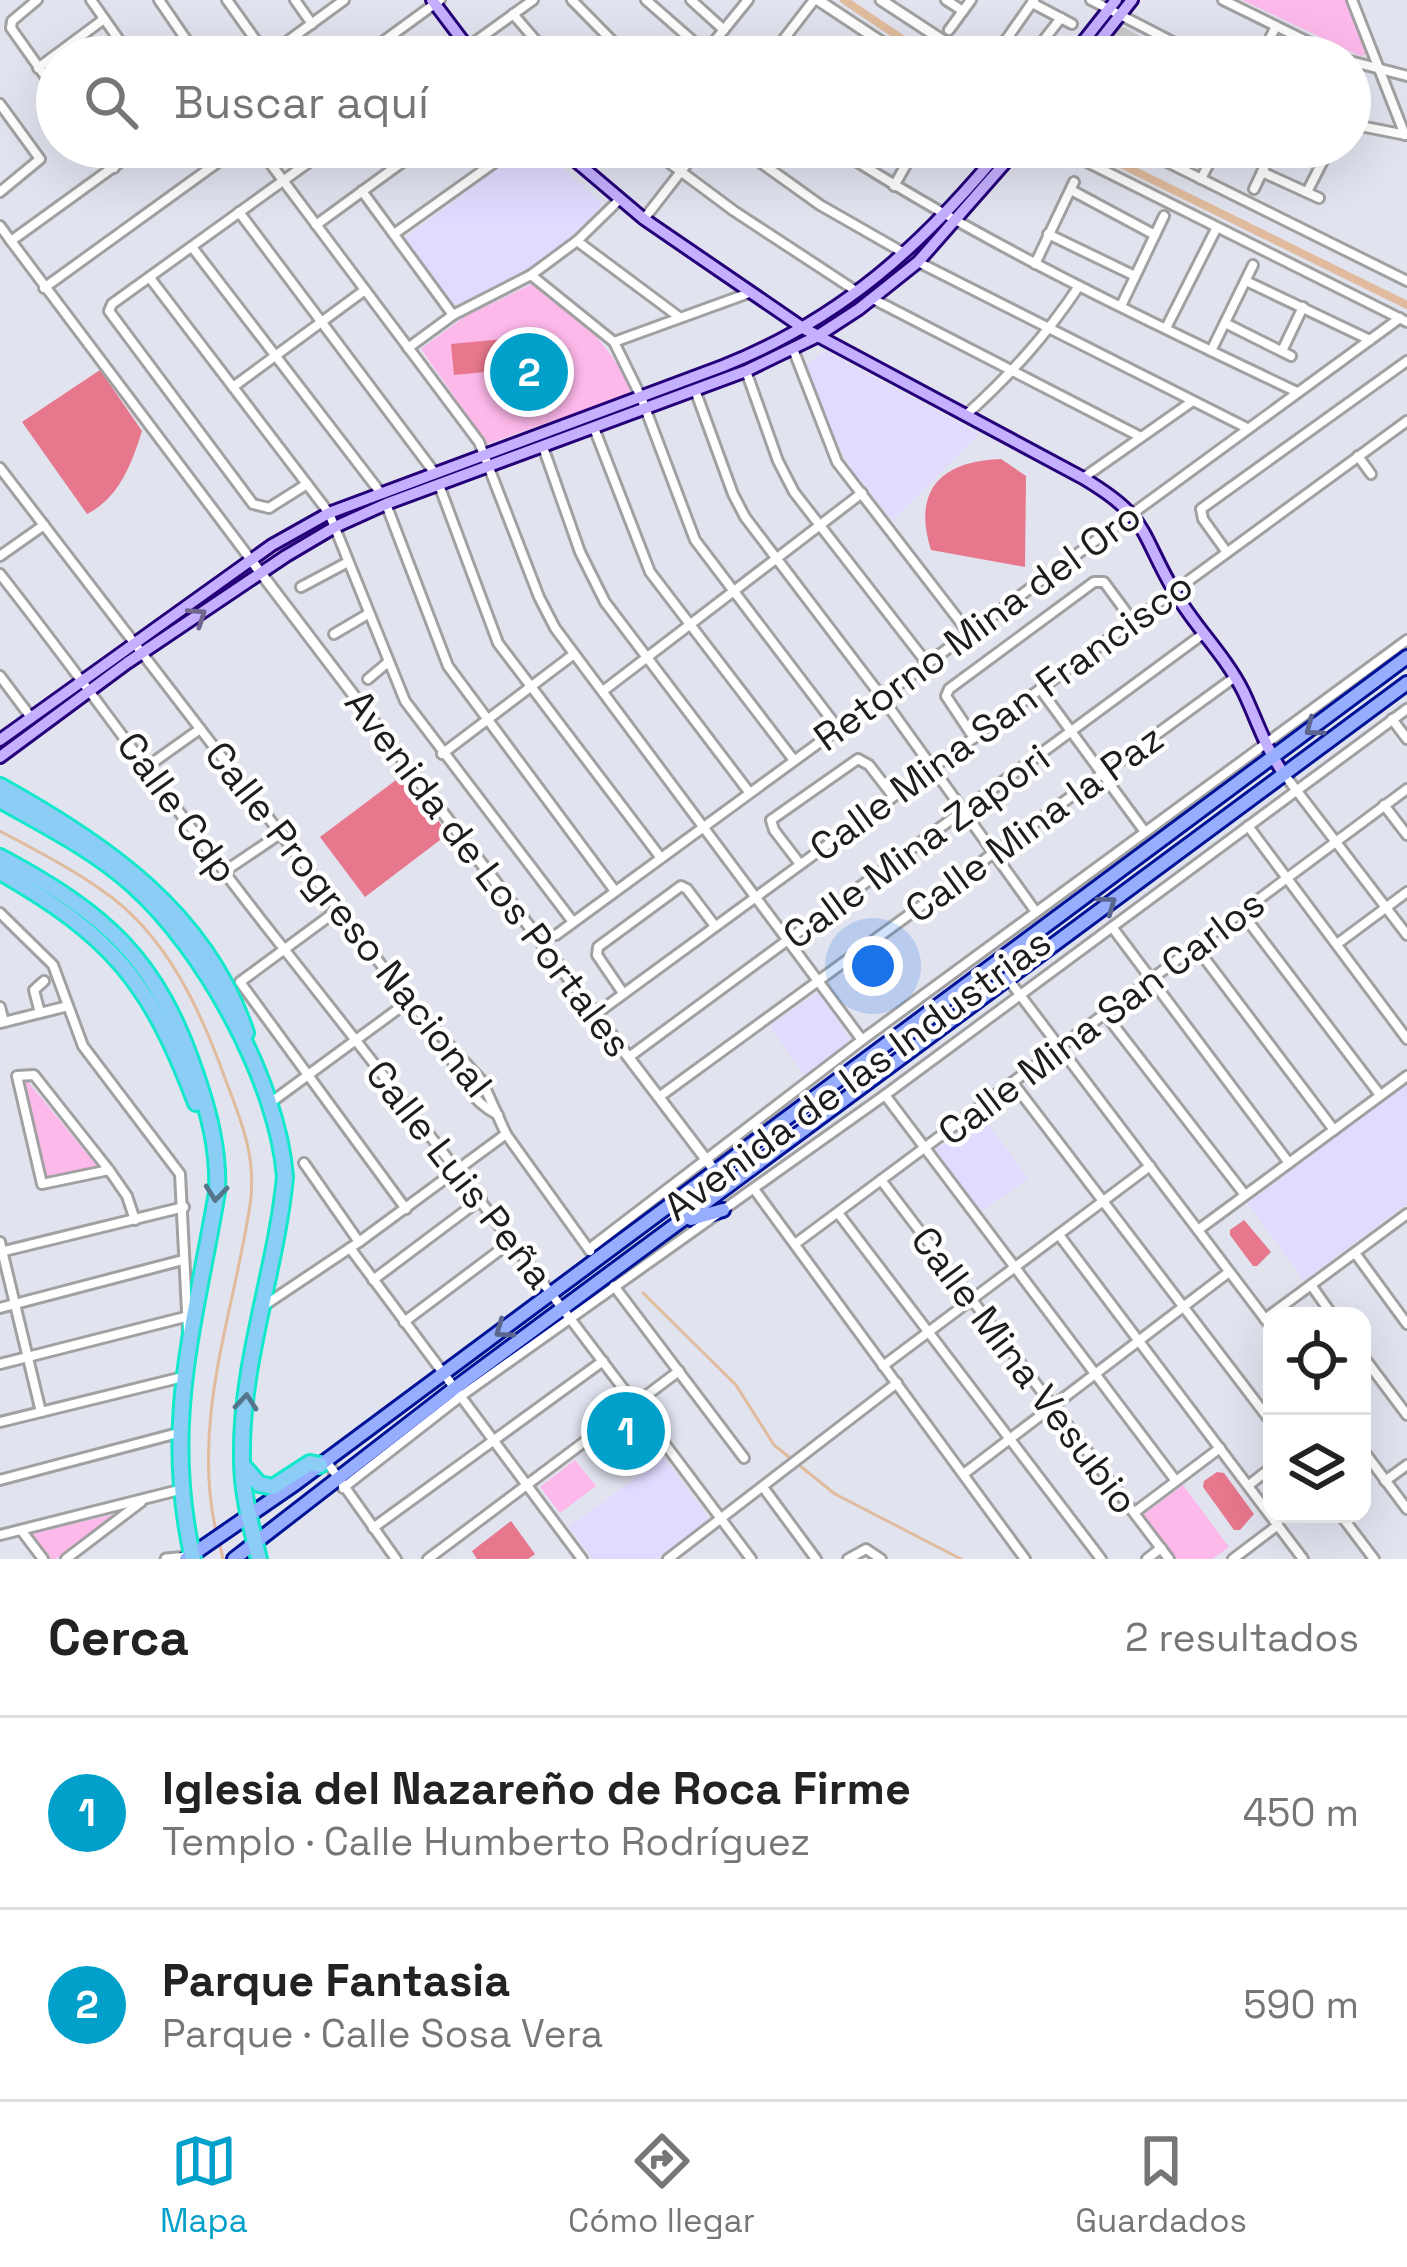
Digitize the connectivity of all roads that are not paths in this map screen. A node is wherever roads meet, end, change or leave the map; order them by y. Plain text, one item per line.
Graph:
1 (38, 0) edge
2 (92, 0) edge
3 (159, 0) edge
4 (227, 0) edge
5 (295, 0) edge
6 (344, 0) edge
7 (533, 0) edge
8 (572, 0) edge
9 (646, 0) edge
10 (691, 0) edge
11 (748, 0) edge
12 (816, 0) edge
13 (881, 0) edge
14 (946, 0) edge
15 (971, 0) edge
16 (1091, 0) edge
17 (1132, 0) edge
18 (1222, 0) edge
19 (1352, 0) edge
20 (436, 1) edge
21 (1033, 1) edge
22 (1114, 9) edge
23 (963, 11) junction
24 (513, 14) junction
25 (1061, 18) junction
26 (104, 19) junction
27 (1072, 23) dead end
28 (312, 24) junction
29 (1276, 26) junction
30 (949, 29) dead end
31 (724, 30) junction
32 (81, 36) edge
33 (116, 36) edge
34 (184, 36) edge
35 (252, 36) edge
36 (296, 36) edge
37 (390, 36) edge
38 (460, 36) edge
39 (489, 36) edge
40 (532, 36) edge
41 (607, 36) edge
42 (687, 36) edge
43 (720, 36) edge
44 (787, 36) edge
45 (872, 36) edge
46 (936, 36) edge
47 (1008, 36) edge
48 (1048, 36) edge
49 (1090, 36) edge
50 (1099, 36) edge
51 (1164, 36) edge
52 (1271, 36) edge
53 (1296, 36) edge
54 (1366, 36) edge
55 (1371, 48) edge
56 (36, 65) edge
57 (1371, 68) edge
58 (1380, 71) junction
59 (1407, 76) edge
60 (0, 104) edge
61 (1371, 128) edge
62 (1406, 135) edge
63 (36, 153) edge
64 (36, 161) edge
65 (114, 168) edge
66 (210, 168) edge
67 (273, 168) edge
68 (301, 168) edge
69 (394, 168) edge
70 (487, 168) edge
71 (583, 168) edge
72 (677, 168) edge
73 (683, 168) edge
74 (768, 168) edge
75 (866, 168) edge
76 (905, 168) edge
77 (988, 168) edge
78 (999, 168) edge
79 (1098, 168) edge
80 (1179, 168) edge
81 (1206, 168) edge
82 (1264, 168) edge
83 (1319, 168) edge
84 (681, 171) junction
85 (1262, 172) junction
86 (1201, 179) junction
87 (283, 181) junction
88 (894, 186) junction
89 (1254, 189) dead end
90 (362, 191) junction
91 (0, 192) edge
92 (1307, 192) junction
93 (1319, 198) dead end
94 (619, 200) junction
95 (239, 212) junction
96 (1164, 216) dead end
97 (951, 218) junction
98 (644, 219) junction
99 (316, 224) junction
100 (0, 226) edge
101 (1216, 229) junction
102 (394, 234) junction
103 (1048, 234) junction
104 (1155, 235) junction
105 (11, 241) junction
106 (577, 241) junction
107 (192, 247) junction
108 (913, 258) junction
109 (1034, 264) junction
110 (1253, 265) dead end
111 (531, 275) junction
112 (1135, 276) junction
113 (150, 278) junction
114 (1407, 280) edge
115 (1246, 281) junction
116 (1079, 286) junction
117 (44, 287) junction
118 (365, 290) junction
119 (857, 292) junction
120 (749, 293) junction
121 (873, 299) junction
122 (1121, 306) junction
123 (1303, 308) junction
124 (453, 315) junction
125 (681, 318) junction
126 (1403, 320) edge
127 (320, 322) junction
128 (1225, 323) junction
129 (802, 328) junction
130 (1166, 328) junction
131 (1050, 331) junction
132 (816, 337) junction
133 (1370, 340) junction
134 (614, 343) junction
135 (408, 348) junction
136 (793, 349) junction
137 (1211, 351) junction
138 (276, 355) junction
139 (1407, 361) edge
140 (746, 371) junction
141 (1014, 372) junction
142 (233, 386) junction
143 (695, 390) junction
144 (1297, 392) junction
145 (1191, 402) junction
146 (643, 403) junction
147 (965, 415) junction
148 (1407, 421) edge
149 (594, 428) junction
150 (1247, 428) junction
151 (1139, 436) junction
152 (543, 447) junction
153 (1358, 456) junction
154 (488, 460) junction
155 (0, 468) edge
156 (1371, 474) dead end
157 (1083, 478) junction
158 (436, 479) junction
159 (307, 484) junction
160 (380, 492) junction
161 (862, 493) junction
162 (386, 504) junction
163 (329, 513) junction
164 (1132, 513) junction
165 (44, 525) junction
166 (818, 526) junction
167 (335, 527) junction
168 (1226, 550) junction
169 (0, 556) edge
170 (777, 558) junction
171 (251, 560) junction
172 (348, 562) junction
173 (0, 574) edge
174 (261, 574) junction
175 (302, 587) dead end
176 (1173, 590) junction
177 (733, 592) junction
178 (368, 614) junction
179 (1132, 620) junction
180 (691, 624) junction
181 (968, 632) junction
182 (334, 634) dead end
183 (1203, 634) junction
184 (1407, 640) edge
185 (135, 641) junction
186 (143, 653) junction
187 (574, 654) junction
188 (646, 658) junction
189 (1407, 658) edge
190 (926, 662) junction
191 (387, 663) junction
192 (0, 676) edge
193 (1235, 677) junction
194 (82, 678) junction
195 (368, 679) dead end
196 (1407, 683) edge
197 (530, 688) junction
198 (1040, 688) junction
199 (91, 689) junction
200 (603, 692) junction
201 (881, 696) junction
202 (1407, 709) edge
203 (30, 716) junction
204 (1392, 719) junction
205 (486, 722) junction
206 (837, 727) junction
207 (200, 729) junction
208 (23, 731) junction
209 (1072, 731) junction
210 (974, 738) junction
211 (1407, 739) edge
212 (0, 740) edge
213 (1264, 744) junction
214 (442, 754) junction
215 (0, 757) edge
216 (1272, 758) junction
217 (793, 759) junction
218 (148, 766) junction
219 (933, 768) junction
220 (1102, 772) junction
221 (1284, 774) junction
222 (0, 785) edge
223 (1407, 789) edge
224 (1296, 790) junction
225 (749, 792) junction
226 (893, 796) junction
227 (0, 800) edge
228 (1384, 805) junction
229 (963, 812) junction
230 (705, 825) junction
231 (1248, 826) junction
232 (1145, 832) junction
233 (280, 834) junction
234 (1407, 835) edge
235 (1336, 842) junction
236 (993, 853) junction
237 (0, 856) edge
238 (661, 857) junction
239 (800, 863) junction
240 (225, 871) junction
241 (0, 872) edge
242 (1288, 878) junction
243 (615, 891) junction
244 (1407, 892) edge
245 (758, 895) junction
246 (1386, 907) junction
247 (339, 909) junction
248 (1036, 912) junction
249 (0, 913) edge
250 (1242, 913) junction
251 (573, 922) junction
252 (715, 926) junction
253 (1112, 927) junction
254 (556, 935) dead end
255 (1407, 935) edge
256 (789, 939) junction
257 (1337, 944) junction
258 (1196, 947) junction
259 (284, 948) junction
260 (1008, 978) junction
261 (44, 981) dead end
262 (819, 981) junction
263 (1150, 981) junction
264 (623, 994) junction
265 (1019, 994) junction
266 (409, 1001) junction
267 (68, 1006) junction
268 (0, 1007) edge
269 (40, 1013) junction
270 (1105, 1014) junction
271 (596, 1015) junction
272 (2, 1022) edge
273 (1407, 1039) edge
274 (356, 1040) junction
275 (446, 1040) junction
276 (862, 1040) junction
277 (1060, 1048) junction
278 (249, 1055) junction
279 (629, 1057) junction
280 (308, 1075) junction
281 (1407, 1076) edge
282 (1013, 1083) junction
283 (885, 1095) junction
284 (1380, 1095) junction
285 (659, 1097) junction
286 (270, 1103) junction
287 (499, 1116) junction
288 (1334, 1130) junction
289 (506, 1134) junction
290 (216, 1148) junction
291 (925, 1148) junction
292 (705, 1158) junction
293 (304, 1163) dead end
294 (1289, 1163) junction
295 (1150, 1166) junction
296 (458, 1169) junction
297 (109, 1170) junction
298 (715, 1170) junction
299 (881, 1180) junction
300 (727, 1187) junction
301 (754, 1189) junction
302 (1244, 1196) junction
303 (481, 1199) junction
304 (1103, 1201) junction
305 (184, 1208) junction
306 (406, 1209) junction
307 (723, 1210) junction
308 (838, 1213) junction
309 (1403, 1216) edge
310 (135, 1220) junction
311 (678, 1223) junction
312 (1407, 1229) edge
313 (1198, 1230) junction
314 (1059, 1234) junction
315 (512, 1241) junction
316 (796, 1244) junction
317 (354, 1245) junction
318 (1, 1249) edge
319 (1354, 1253) junction
320 (593, 1255) junction
321 (183, 1260) junction
322 (1014, 1268) junction
323 (1229, 1273) junction
324 (373, 1280) junction
325 (1311, 1285) junction
326 (614, 1286) junction
327 (553, 1294) junction
328 (970, 1300) junction
329 (15, 1304) junction
330 (265, 1304) junction
331 (1185, 1307) junction
332 (1287, 1307) edge
333 (1327, 1307) edge
334 (0, 1308) edge
335 (567, 1312) junction
336 (1263, 1316) edge
337 (185, 1317) junction
338 (404, 1322) junction
339 (1407, 1324) edge
340 (928, 1331) junction
341 (189, 1338) junction
342 (1140, 1341) junction
343 (28, 1357) junction
344 (603, 1361) junction
345 (0, 1364) edge
346 (883, 1366) junction
347 (1371, 1366) edge
348 (679, 1371) junction
349 (444, 1374) junction
350 (1095, 1375) junction
351 (184, 1377) junction
352 (897, 1383) junction
353 (458, 1392) junction
354 (635, 1405) junction
355 (1054, 1406) junction
356 (41, 1412) junction
357 (1266, 1415) edge
358 (1407, 1415) edge
359 (0, 1422) edge
360 (178, 1433) junction
361 (493, 1438) junction
362 (1010, 1439) junction
363 (1220, 1448) junction
364 (744, 1458) dead end
365 (1371, 1461) edge
366 (323, 1463) junction
367 (242, 1464) junction
368 (1407, 1465) edge
369 (965, 1473) junction
370 (1263, 1474) edge
371 (0, 1480) edge
372 (1385, 1480) junction
373 (1176, 1481) junction
374 (341, 1484) junction
375 (1249, 1485) junction
376 (527, 1486) junction
377 (763, 1487) junction
378 (179, 1490) junction
379 (144, 1500) junction
380 (1407, 1509) edge
381 (1134, 1512) junction
382 (249, 1518) junction
383 (722, 1520) junction
384 (1347, 1523) edge
385 (1278, 1525) junction
386 (373, 1528) junction
387 (21, 1530) junction
388 (0, 1535) edge
389 (1161, 1548) junction
390 (257, 1551) edge
391 (190, 1557) edge
392 (392, 1557) edge
393 (44, 1559) edge
394 (66, 1559) edge
395 (166, 1559) edge
396 (234, 1559) edge
397 (428, 1559) edge
398 (582, 1559) edge
399 (668, 1559) edge
400 (751, 1559) edge
401 (816, 1559) edge
402 (848, 1559) edge
403 (881, 1559) edge
404 (1025, 1559) edge
405 (1101, 1559) edge
406 (1148, 1559) edge
407 (1169, 1559) edge
408 (1233, 1559) edge
409 (1303, 1559) edge
410 (1374, 1559) edge

1 - 56 street
2 - 26 street
3 - 34 street
4 - 35 street
5 - 28 street
6 - 28 street
7 - 24 street
8 - 41 street
9 - 42 street
10 - 31 street
11 - 31 street
12 - 44 street
12 - 45 street
13 - 46 street
14 - 23 street
15 - 23 street
16 - 22 street
17 - 22 main road
18 - 29 street
19 - 54 street
20 - 37 street
20 - 38 main road
21 - 25 street
21 - 47 street
22 - 49 main road
22 - 50 main road
22 - 51 street
23 - 30 street
24 - 39 street
24 - 40 street
25 - 27 street
25 - 48 street
26 - 32 street
26 - 33 street
28 - 36 street
29 - 52 street
29 - 53 street
31 - 43 street
55 - 58 street
57 - 58 street
58 - 59 street
58 - 62 street
60 - 63 street
61 - 62 street
64 - 91 street
65 - 105 street
66 - 117 street
67 - 87 street
68 - 87 street
69 - 90 street
70 - 102 street
71 - 94 main road
72 - 84 street
73 - 84 street
74 - 108 street
75 - 88 street
76 - 88 street
77 - 97 main road
78 - 97 main road
79 - 101 street
80 - 86 street
81 - 86 street
82 - 85 street
83 - 92 street
84 - 98 street
84 - 119 street
85 - 89 street
85 - 92 street
86 - 114 street
87 - 95 street
87 - 99 street
88 - 97 street
90 - 99 street
90 - 102 street
92 - 93 street
94 - 98 main road
94 - 106 street
95 - 107 street
95 - 127 street
96 - 104 street
97 - 108 main road
97 - 109 street
98 - 120 main road
99 - 118 street
100 - 105 street
101 - 126 street
101 - 130 street
102 - 124 street
103 - 104 street
103 - 109 street
103 - 112 street
104 - 112 street
105 - 117 street
106 - 111 street
106 - 125 street
107 - 113 street
107 - 138 street
108 - 119 main road
108 - 121 main road
108 - 131 street
109 - 116 street
110 - 115 street
111 - 124 street
111 - 134 street
112 - 122 street
113 - 142 street
113 - 159 street
115 - 123 street
115 - 128 street
116 - 122 street
116 - 131 street
117 - 171 street
118 - 127 street
118 - 135 street
119 - 129 main road
120 - 125 street
120 - 129 main road
121 - 132 main road
121 - 141 street
122 - 130 street
123 - 128 street
123 - 133 street
124 - 135 street
125 - 134 street
126 - 133 street, Retorno Mina del Oro
127 - 138 street
127 - 158 street
128 - 137 street
129 - 132 main road
129 - 146 main road
130 - 137 street
131 - 141 street
131 - 145 street
132 - 136 main road
132 - 147 main road
133 - 144 street, Retorno Mina del Oro
134 - 146 street
135 - 154 street
136 - 140 main road
136 - 161 street
137 - 144 street
138 - 142 street
138 - 160 street
139 - 168 street
140 - 143 main road
140 - 166 street
141 - 147 street
141 - 151 street
142 - 159 street
143 - 146 main road
143 - 170 street
144 - 150 street, Retorno Mina del Oro
145 - 150 street
145 - 151 street
146 - 149 main road
146 - 154 main road
146 - 177 street
147 - 157 main road
148 - 153 street, Calle Mina San Francisco
149 - 152 main road
149 - 180 street
150 - 164 street, Retorno Mina del Oro
151 - 157 street
152 - 154 main road
152 - 188 street
153 - 156 street
153 - 168 street, Calle Mina San Francisco
154 - 158 main road
154 - 187 street
155 - 165 street, Calle Progreso Nacional
157 - 164 main road
158 - 160 main road
158 - 162 main road
158 - 197 street
159 - 163 street
160 - 163 main road
161 - 166 street
161 - 181 street
162 - 167 main road
162 - 205 street
163 - 167 street
163 - 171 main road
164 - 176 main road
164 - 181 street, Retorno Mina del Oro
165 - 169 street
165 - 185 street, Calle Progreso Nacional
166 - 170 street
166 - 190 street
167 - 172 street
167 - 174 main road
168 - 176 street, Calle Mina San Francisco
170 - 177 street
170 - 201 street
171 - 174 street, Avenida de Los Portales
171 - 185 main road
172 - 175 street
172 - 178 street
173 - 194 street, Calle Cdp
186 -> 174 main road
174 - 271 street, Avenida de Los Portales
176 - 179 street, Calle Mina San Francisco
176 - 183 main road
177 - 180 street
177 - 206 street
178 - 182 street
178 - 191 street
179 - 198 street, Calle Mina San Francisco
179 - 210 street
180 - 188 street
180 - 217 street
181 - 190 street, Retorno Mina del Oro
183 - 193 main road
183 - 209 street, Calle Mina Zapori
184 - 213 street, Avenida de las Industrias
185 - 186 street, Calle Progreso Nacional
185 - 194 main road
186 - 199 main road
186 - 207 street, Calle Progreso Nacional
187 - 197 street
187 - 200 street
188 - 200 street
188 - 225 street
189 -> 216 main road, Avenida de las Industrias
190 - 201 street, Retorno Mina del Oro
191 - 195 street
191 - 214 street
192 - 203 street
193 - 213 main road
193 - 220 street, Calle Mina la Paz
194 - 199 street, Calle Cdp
194 - 203 main road
196 - 221 main road, Avenida de las Industrias
197 - 205 street
197 - 238 street
198 - 209 street
198 - 210 street, Calle Mina San Francisco
199 - 208 main road
199 - 218 street, Calle Cdp
200 - 230 street
201 - 206 street, Retorno Mina del Oro
201 - 219 street
202 - 204 street, Avenida de las Industrias
203 - 208 main road
204 - 211 street
204 - 224 street, Avenida de las Industrias
205 - 214 street
205 - 243 street
206 - 217 street, Retorno Mina del Oro
207 - 218 street
207 - 233 street, Calle Progreso Nacional
208 - 212 main road
208 - 215 main road
209 - 220 street
209 - 229 street, Calle Mina Zapori
210 - 219 street, Calle Mina San Francisco
213 - 216 main road
213 - 232 street, Avenida de las Industrias
214 - 251 street
216 - 221 main road
216 - 298 main road, Avenida de las Industrias
217 - 225 street, Retorno Mina del Oro
218 - 240 street, Calle Cdp
219 - 226 street, Calle Mina San Francisco
219 - 229 street
220 - 232 street
220 - 236 street, Calle Mina la Paz
221 - 224 street
260 -> 221 main road, Avenida de las Industrias
222 - 278 highway
223 - 228 street, Calle Mina San Carlos
224 - 231 street, Avenida de las Industrias
224 - 235 street
225 - 230 street, Retorno Mina del Oro
226 - 239 street, Calle Mina San Francisco
226 - 239 street
227 - 278 highway
228 - 234 street
228 - 235 street, Calle Mina San Carlos
229 - 236 street
229 - 256 street, Calle Mina Zapori
230 - 238 street, Retorno Mina del Oro
230 - 245 street
231 - 242 street
231 - 253 street, Avenida de las Industrias
232 - 248 street, Avenida de las Industrias
233 - 240 street
233 - 247 street, Calle Progreso Nacional
235 - 242 street, Calle Mina San Carlos
235 - 246 street
236 - 248 street
236 - 262 street, Calle Mina la Paz
237 - 290 highway
238 - 243 street, Retorno Mina del Oro
239 - 245 street, Calle Mina San Francisco
240 - 259 street, Calle Cdp
241 - 290 highway
242 - 250 street, Calle Mina San Carlos
242 - 257 street
243 - 251 street, Retorno Mina del Oro
244 - 246 street
245 - 252 street, Calle Mina San Francisco
245 - 256 street
246 - 255 street
246 - 257 street
247 - 259 street
247 - 266 street, Calle Progreso Nacional
248 - 276 street, Avenida de las Industrias
249 - 267 street
250 - 258 street, Calle Mina San Carlos
250 - 284 street
251 - 254 street, Retorno Mina del Oro
252 - 264 street, Calle Mina San Francisco
252 - 264 street
253 - 263 street
253 - 265 street, Avenida de las Industrias
256 - 262 street
256 - 279 street, Calle Mina Zapori
257 - 273 street
258 - 263 street, Calle Mina San Carlos
258 - 288 street
259 - 274 street, Calle Cdp
259 - 280 street
260 - 265 street
260 - 300 main road, Avenida de las Industrias
261 - 269 street
262 - 276 street
262 - 285 street, Calle Mina la Paz
263 - 270 street, Calle Mina San Carlos
263 - 294 street
264 - 271 street, Calle Mina San Francisco
265 - 277 street
265 - 283 street, Avenida de las Industrias
266 - 274 street
266 - 275 street, Calle Progreso Nacional
267 - 269 street
267 - 305 street
268 - 272 street
269 - 272 street
270 - 277 street, Calle Mina San Carlos
270 - 302 street
271 - 279 street, Avenida de Los Portales
274 - 280 street
274 - 296 street, Calle Luis Peña
275 - 287 street, Calle Progreso Nacional
275 - 287 street
276 - 292 street, Avenida de las Industrias
277 - 282 street, Calle Mina San Carlos
277 - 295 street
278 - 286 highway
279 - 285 street, Avenida de Los Portales
280 - 286 street
280 - 306 street
281 - 284 street
282 - 291 street, Calle Mina San Carlos
282 - 304 street
283 - 291 street
283 - 301 street, Avenida de las Industrias
284 - 288 street
285 - 292 street, Avenida de Los Portales
286 - 330 highway
287 - 289 street, Calle Progreso Nacional
288 - 294 street
289 - 296 street
289 - 320 street, Calle Progreso Nacional
290 -> 341 highway
291 - 299 street, Calle Mina San Carlos
291 - 322 street
292 - 298 street, Avenida de Los Portales
292 - 320 street, Avenida de las Industrias
293 - 317 street
294 - 302 street
295 - 304 street
295 - 313 street
296 - 303 street, Calle Luis Peña
296 - 306 street
297 - 297 street
297 - 310 street
298 - 300 street, Avenida de Los Portales
298 - 320 main road, Avenida de las Industrias
299 - 308 street, Calle Mina San Carlos
299 - 328 street, Calle Mina Vesubio
300 - 311 main road, Avenida de las Industrias
301 - 307 street, Avenida de las Industrias
301 - 316 street
302 - 313 street
303 - 315 street, Calle Luis Peña
303 - 324 street
304 - 314 street
304 - 331 street
305 - 310 street
305 - 321 street
306 - 317 street
307 - 311 main road
307 - 326 street, Avenida de las Industrias
308 - 316 street, Calle Mina San Carlos
308 - 340 street
309 - 312 street
309 - 319 street
310 - 318 street
311 - 335 main road, Avenida de las Industrias
313 - 323 street
314 - 322 street
314 - 342 street
315 - 327 street, Calle Luis Peña
315 - 338 street
316 - 346 street
317 - 324 street
317 - 330 street
318 - 329 street
319 - 325 street
319 - 339 street
320 - 327 main road, Avenida de las Industrias
321 - 329 street
321 - 337 street
322 - 328 street
322 - 350 street
323 - 331 street
323 - 336 street
324 - 338 street
325 - 332 street
325 - 333 street
326 - 335 street, Avenida de las Industrias
326 - 348 street
327 - 335 street, Calle Luis Peña
327 -> 349 main road, Avenida de las Industrias
328 - 340 street
328 - 355 street, Calle Mina Vesubio
329 - 334 street
329 - 343 street
367 -> 330 highway
331 - 342 street
331 - 357 street
335 - 344 street
335 - 353 main road, Avenida de las Industrias
337 - 341 street
337 - 343 street
338 - 349 street
340 - 346 street
340 - 362 street
341 - 351 highway
342 - 350 street
342 - 363 street
343 - 345 street
343 - 356 street
344 - 354 street
344 - 361 street
346 - 352 street
347 - 358 street
348 - 354 street
348 - 364 street
349 - 353 street
349 - 366 main road, Avenida de las Industrias
350 - 355 street
350 - 373 street
351 - 356 street
351 - 360 highway
352 - 369 street
352 - 377 street
353 - 361 street
353 - 374 main road, Avenida de las Industrias
354 - 376 street
354 - 383 street
355 - 362 street
355 - 381 street, Calle Mina Vesubio
356 - 359 street
360 - 371 street
360 - 378 highway
361 - 376 street
361 - 386 street
362 - 369 street
362 - 405 street
363 - 373 street
363 - 375 street
365 - 372 street
366 - 367 highway
366 - 374 street
366 - 382 main road, Avenida de las Industrias
367 - 382 highway
368 - 372 street
369 - 404 street
370 - 375 street
372 - 380 street
373 - 381 street
374 - 386 street
374 - 390 main road, Avenida de las Industrias
375 - 385 street
376 - 397 street
376 - 398 street
377 - 383 street
377 - 401 street
378 - 379 street
378 - 391 highway
379 - 387 street
379 - 394 street
381 - 389 street, Calle Mina Vesubio
382 - 390 highway
382 - 391 main road, Avenida de las Industrias
383 - 399 street
383 - 400 street
384 - 410 street
385 - 408 street
385 - 409 street
386 - 392 street
387 - 388 street
387 - 393 street
389 - 406 street
389 - 407 street, Calle Mina Vesubio
390 - 396 main road, Avenida de las Industrias
391 - 395 street, Avenida de las Industrias
402 - 403 street

